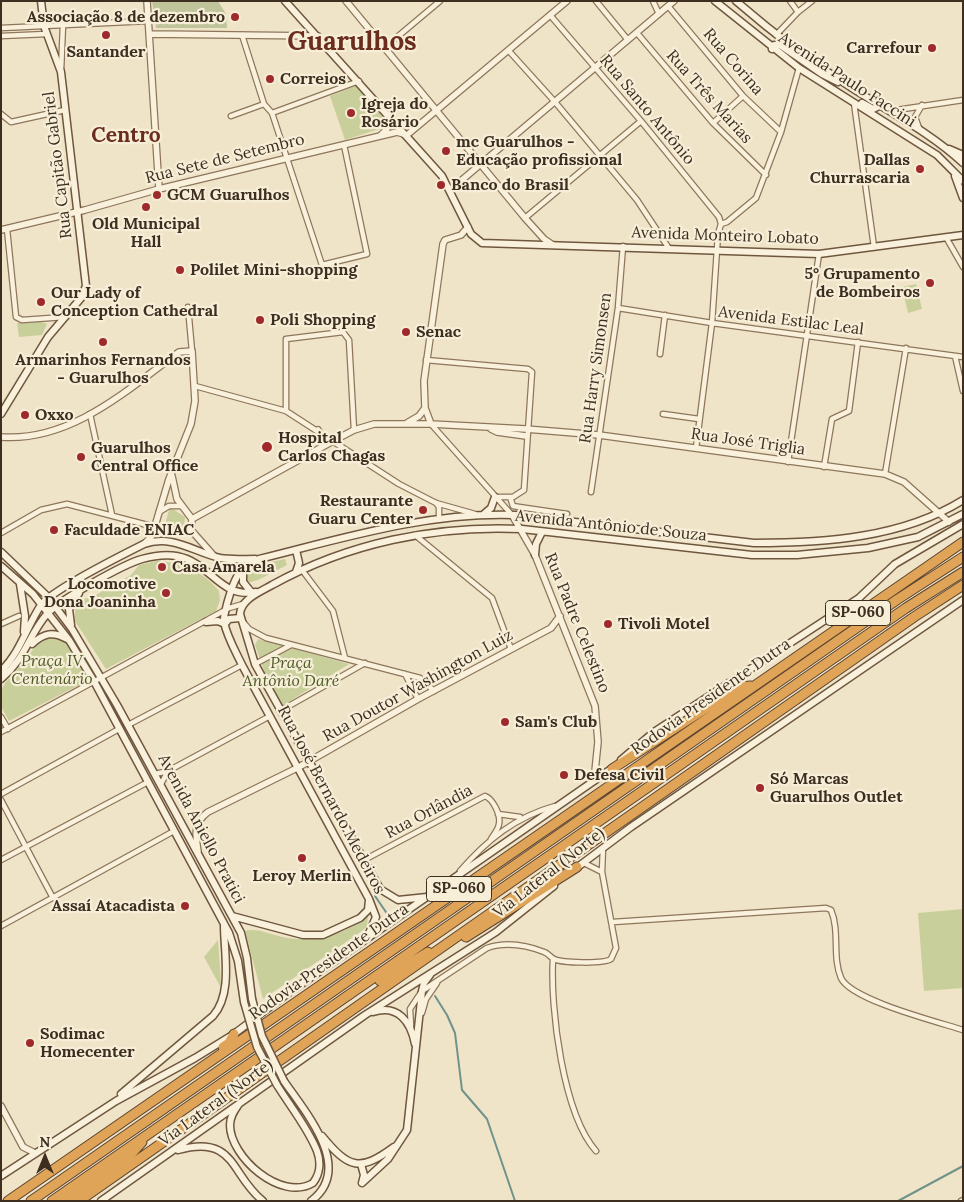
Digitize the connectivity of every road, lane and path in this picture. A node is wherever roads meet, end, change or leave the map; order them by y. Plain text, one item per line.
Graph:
1 (41, 1) edge
2 (147, 1) edge
3 (285, 1) edge
4 (346, 1) edge
5 (440, 1) edge
6 (567, 1) edge
7 (596, 1) edge
8 (652, 1) edge
9 (674, 1) edge
10 (715, 1) edge
11 (736, 1) edge
12 (790, 1) edge
13 (812, 1) edge
14 (668, 6) junction
15 (798, 12) junction
16 (659, 14) junction
17 (550, 15) junction
18 (148, 21) junction
19 (63, 25) junction
20 (44, 26) junction
21 (1, 28) edge
22 (637, 33) junction
23 (47, 34) junction
24 (150, 34) junction
25 (242, 35) junction
26 (776, 35) junction
27 (1, 36) edge
28 (318, 36) junction
29 (628, 40) junction
30 (384, 48) junction
31 (772, 49) junction
32 (509, 51) junction
33 (596, 68) junction
34 (799, 68) junction
35 (61, 72) junction
36 (359, 81) junction
37 (842, 82) junction
38 (836, 92) junction
39 (744, 96) junction
40 (963, 100) edge
41 (555, 102) junction
42 (854, 103) junction
43 (264, 104) junction
44 (922, 105) junction
45 (880, 106) junction
46 (65, 110) junction
47 (888, 111) junction
48 (435, 112) junction
49 (272, 113) junction
50 (1, 114) edge
51 (232, 116) dead end
52 (390, 116) junction
53 (641, 122) junction
54 (713, 123) junction
55 (920, 130) junction
56 (781, 132) junction
57 (406, 135) junction
58 (379, 136) junction
59 (344, 145) junction
60 (947, 148) junction
61 (963, 155) edge
62 (600, 156) junction
63 (286, 158) junction
64 (963, 162) edge
65 (481, 164) junction
66 (953, 171) junction
67 (766, 175) junction
68 (963, 181) edge
69 (159, 189) junction
70 (450, 190) junction
71 (963, 198) edge
72 (78, 212) junction
73 (525, 218) junction
74 (721, 224) junction
75 (468, 228) junction
76 (4, 230) edge
77 (963, 235) edge
78 (947, 239) junction
79 (555, 246) junction
80 (623, 246) junction
81 (668, 247) junction
82 (874, 248) junction
83 (718, 251) junction
84 (819, 254) junction
85 (963, 267) edge
86 (188, 307) dead end
87 (618, 308) junction
88 (666, 315) junction
89 (66, 316) junction
90 (712, 324) junction
91 (808, 336) junction
92 (858, 342) junction
93 (906, 348) junction
94 (192, 351) junction
95 (660, 354) dead end
96 (955, 356) junction
97 (962, 356) edge
98 (426, 360) junction
99 (195, 386) junction
100 (963, 391) edge
101 (425, 408) junction
102 (286, 411) junction
103 (1, 414) edge
104 (90, 414) junction
105 (663, 414) dead end
106 (699, 418) junction
107 (405, 424) junction
108 (431, 424) junction
109 (489, 428) junction
110 (526, 429) junction
111 (318, 430) junction
112 (354, 430) junction
113 (600, 435) junction
114 (526, 436) junction
115 (2, 437) edge
116 (333, 441) junction
117 (322, 446) junction
118 (696, 448) junction
119 (788, 462) junction
120 (824, 467) junction
121 (885, 474) junction
122 (172, 476) junction
123 (591, 492) dead end
124 (495, 497) junction
125 (510, 497) junction
126 (963, 500) edge
127 (436, 503) junction
128 (181, 506) junction
129 (159, 512) junction
130 (475, 514) junction
131 (483, 514) junction
132 (567, 514) dead end
133 (939, 514) junction
134 (963, 514) edge
135 (112, 515) junction
136 (512, 515) junction
137 (439, 518) junction
138 (192, 519) junction
139 (948, 522) junction
140 (963, 524) edge
141 (155, 527) junction
142 (522, 529) junction
143 (192, 532) junction
144 (542, 532) junction
145 (1, 533) edge
146 (415, 535) junction
147 (963, 542) edge
148 (144, 544) junction
149 (296, 550) junction
150 (1, 552) edge
151 (536, 555) junction
152 (214, 556) junction
153 (963, 557) edge
154 (259, 559) junction
155 (1, 566) edge
156 (244, 566) junction
157 (299, 571) junction
158 (963, 572) edge
159 (20, 584) junction
160 (963, 585) edge
161 (231, 590) junction
162 (81, 591) junction
163 (260, 592) junction
164 (252, 593) junction
165 (48, 597) junction
166 (963, 600) edge
167 (42, 604) junction
168 (243, 604) junction
169 (54, 606) junction
170 (226, 610) junction
171 (48, 613) junction
172 (19, 616) dead end
173 (560, 616) junction
174 (240, 618) junction
175 (206, 622) junction
176 (1, 624) edge
177 (225, 624) junction
178 (551, 628) junction
179 (72, 629) junction
180 (566, 630) junction
181 (24, 634) junction
182 (69, 640) junction
183 (292, 644) junction
184 (27, 648) junction
185 (510, 649) junction
186 (345, 658) junction
187 (255, 664) junction
188 (365, 664) junction
189 (242, 665) junction
190 (1, 670) edge
191 (405, 674) junction
192 (102, 678) junction
193 (2, 680) edge
194 (95, 683) junction
195 (754, 686) junction
196 (434, 691) junction
197 (418, 699) junction
198 (280, 711) junction
199 (270, 716) junction
200 (1, 717) edge
201 (128, 725) junction
202 (8, 729) junction
203 (120, 729) junction
204 (1, 732) edge
205 (310, 761) junction
206 (299, 767) junction
207 (612, 769) junction
208 (168, 771) junction
209 (155, 774) junction
210 (594, 781) junction
211 (148, 782) junction
212 (160, 784) junction
213 (1, 794) edge
214 (1, 800) edge
215 (561, 804) junction
216 (498, 814) junction
217 (521, 818) junction
218 (174, 831) junction
219 (491, 839) junction
220 (353, 841) junction
221 (25, 847) junction
222 (342, 848) junction
223 (603, 848) junction
224 (198, 856) junction
225 (1, 860) edge
226 (364, 860) junction
227 (580, 865) junction
228 (602, 872) junction
229 (452, 882) junction
230 (430, 896) junction
231 (53, 898) junction
232 (369, 899) junction
233 (232, 916) junction
234 (613, 922) junction
235 (224, 924) junction
236 (1, 926) edge
237 (471, 926) junction
238 (365, 941) junction
239 (553, 959) junction
240 (425, 961) junction
241 (444, 963) junction
242 (444, 976) junction
243 (422, 991) junction
244 (365, 1015) junction
245 (420, 1023) junction
246 (411, 1028) junction
247 (963, 1030) edge
248 (234, 1034) junction
249 (287, 1037) junction
250 (416, 1054) junction
251 (254, 1091) junction
252 (165, 1093) junction
253 (116, 1101) junction
254 (1, 1106) edge
255 (315, 1127) junction
256 (151, 1132) junction
257 (399, 1144) junction
258 (23, 1147) junction
259 (596, 1151) dead end
260 (172, 1152) junction
261 (35, 1153) junction
262 (22, 1161) junction
263 (361, 1164) junction
264 (1, 1176) edge
265 (261, 1184) dead end
266 (294, 1196) dead end
267 (8, 1201) edge
268 (31, 1201) edge
269 (52, 1201) edge
270 (65, 1201) edge
271 (79, 1201) edge
272 (101, 1201) edge
273 (263, 1201) edge
274 (311, 1201) edge

1 - 20 main road, Rua Capitão Gabriel
2 - 18 street
3 - 28 main road
4 - 30 street
5 - 30 street
6 - 17 street
7 - 29 street
8 - 16 street
9 - 14 street
10 - 31 main road, Avenida Paulo Faccini
11 - 26 main road, Avenida Paulo Faccini
12 - 15 street
13 - 15 street
14 - 16 street
14 - 39 street, Rua Corina
15 - 26 street
16 - 22 street
17 - 32 street
17 - 33 street, Rua Santo Antônio
18 - 19 street
18 - 24 street
19 - 20 street
19 - 35 street
20 - 21 street
20 - 23 main road, Rua Capitão Gabriel
22 - 29 street
22 - 54 street, Rua Três Marias
23 - 27 street
23 - 35 main road, Rua Capitão Gabriel
24 - 25 street
24 - 69 street
25 - 28 street
25 - 43 street
26 - 37 main road, Avenida Paulo Faccini
28 - 36 main road
29 - 33 street
30 - 48 street
31 - 34 main road, Avenida Paulo Faccini
31 - 37 main road
32 - 41 street
32 - 48 street
33 - 41 street
33 - 53 street, Rua Santo Antônio
34 - 38 main road, Avenida Paulo Faccini
34 - 56 street
35 - 46 main road, Rua Capitão Gabriel
36 - 49 street
36 - 52 main road
37 - 45 main road, Avenida Paulo Faccini
38 - 42 main road, Avenida Paulo Faccini
38 - 45 main road
39 - 54 street
39 - 56 street, Rua Corina
40 - 44 street
41 - 62 street
41 - 65 street
42 - 66 main road, Avenida Paulo Faccini
42 - 82 street
43 - 49 street
43 - 51 street
44 - 47 street
44 - 55 street
45 - 47 main road, Avenida Paulo Faccini
46 - 50 street
46 - 72 main road, Rua Capitão Gabriel
47 - 55 main road, Avenida Paulo Faccini
48 - 57 street
48 - 65 street
49 - 63 street
52 - 57 main road
52 - 58 street
53 - 62 street
53 - 74 street, Rua Santo Antônio
54 - 67 street, Rua Três Marias
55 - 60 main road, Avenida Paulo Faccini
56 - 67 street
57 - 58 street, Rua Sete de Setembro
57 - 70 main road
58 - 59 street, Rua Sete de Setembro
59 - 63 street, Rua Sete de Setembro
59 - 63 street
60 - 61 main road
60 - 64 main road, Avenida Paulo Faccini
62 - 73 street
62 - 81 street
63 - 69 street, Rua Sete de Setembro
65 - 70 street
65 - 73 street
66 - 68 main road, Avenida Paulo Faccini
66 - 71 main road
67 - 74 street
69 - 72 street, Rua Sete de Setembro
70 - 75 main road
72 - 76 street, Rua Sete de Setembro
72 - 89 main road, Rua Capitão Gabriel
73 - 79 street
74 - 83 street
75 - 79 main road, Avenida Monteiro Lobato
75 - 98 street, Rua Padre Celestino
76 - 89 street
77 - 78 main road, Avenida Monteiro Lobato
78 - 82 main road, Avenida Monteiro Lobato
78 - 85 street
79 - 80 main road, Avenida Monteiro Lobato
80 - 81 main road, Avenida Monteiro Lobato
80 - 87 street, Rua Harry Simonsen
81 - 83 main road, Avenida Monteiro Lobato
82 - 84 main road, Avenida Monteiro Lobato
83 - 84 main road, Avenida Monteiro Lobato
83 - 90 street
84 - 91 street
86 - 94 street
87 - 88 street, Avenida Estilac Leal
87 - 113 street, Rua Harry Simonsen
88 - 90 street, Avenida Estilac Leal
88 - 95 street
89 - 103 main road
90 - 91 street, Avenida Estilac Leal
90 - 106 street
91 - 92 street, Avenida Estilac Leal
91 - 119 street
92 - 93 street, Avenida Estilac Leal
92 - 120 street
93 - 96 street, Avenida Estilac Leal
93 - 121 street
94 - 99 street
94 - 104 street
96 - 97 street, Avenida Estilac Leal
96 - 100 street
98 - 101 street, Rua Padre Celestino
98 - 110 street
99 - 102 street
99 - 122 street
101 - 107 street
101 - 108 street, Rua Padre Celestino
102 - 111 street
102 - 112 street
104 - 115 street
104 - 135 street
105 - 106 street
106 - 118 street
107 - 108 street
107 - 112 street
108 - 109 street
108 - 124 street, Rua Padre Celestino
109 - 110 street, Rua José Triglia
109 - 114 street
110 - 113 street, Rua José Triglia
110 - 114 street
111 - 116 street
111 - 117 street
112 - 116 street
113 - 118 street, Rua José Triglia
113 - 123 street, Rua Harry Simonsen
114 - 125 street
116 - 117 street
116 - 127 street
117 - 138 street
118 - 119 street, Rua José Triglia
119 - 120 street, Rua José Triglia
120 - 121 street, Rua José Triglia
121 - 133 street, Rua José Triglia
122 - 128 street
122 - 129 street
124 - 125 street
124 - 131 main road
124 - 136 street, Rua Padre Celestino
125 - 132 street
126 - 133 main road, Avenida Antônio de Souza
127 - 130 street
127 - 137 street
128 - 129 street
128 - 138 street
129 - 141 street
130 - 131 main road, Avenida Antônio de Souza
130 - 137 main road, Avenida Antônio de Souza
131 - 136 main road, Avenida Antônio de Souza
133 - 136 main road, Avenida Antônio de Souza
133 - 139 street, Rua José Triglia
134 - 139 main road, Avenida Antônio de Souza
135 - 141 street
135 - 145 street
136 - 142 street, Rua Padre Celestino
137 - 149 main road, Avenida Antônio de Souza
138 - 143 street
139 - 144 main road, Avenida Antônio de Souza
140 - 207 main road
141 - 143 street
141 - 148 street
142 - 144 main road, Avenida Antônio de Souza
142 - 146 main road, Avenida Antônio de Souza
142 - 151 street, Rua Padre Celestino
143 - 152 street
144 - 151 main road
146 - 157 main road, Avenida Antônio de Souza
146 - 185 street
147 - 195 highway, Rodovia Presidente Dutra / SP-060
148 - 152 main road, Avenida Antônio de Souza
148 - 165 main road, Avenida Antônio de Souza
149 - 154 main road, Avenida Antônio de Souza
149 - 157 main road
150 - 165 main road, Avenida Aniello Pratici
151 - 173 street, Rua Padre Celestino
152 - 154 main road, Avenida Antônio de Souza
153 - 268 highway, Rodovia Presidente Dutra / SP-060
154 - 156 main road, Avenida Antônio de Souza
155 - 159 main road, Avenida Aniello Pratici
156 - 161 main road
156 - 164 main road
157 - 163 main road, Avenida Antônio de Souza
157 - 186 street
158 - 249 highway, SP-060
159 - 167 main road, Avenida Aniello Pratici
159 - 181 main road
160 - 237 highway, SP-060
161 - 162 main road, Avenida Antônio de Souza
161 - 164 main road, Avenida Antônio de Souza
161 - 170 main road, Rua José Bernardo Medeiros
162 - 169 main road, Avenida Antônio de Souza
162 - 179 main road
163 - 164 main road, Avenida Antônio de Souza
163 - 168 main road, Avenida Antônio de Souza
165 - 167 main road, Avenida Antônio de Souza
165 - 169 main road, Avenida Aniello Pratici
166 - 223 main road, Via Lateral (Norte)
167 - 171 main road, Avenida Aniello Pratici
167 - 181 main road, Avenida Antônio de Souza
168 - 170 street
168 - 174 main road
169 - 171 main road, Avenida Antônio de Souza
169 - 179 main road, Avenida Aniello Pratici
170 - 175 street
170 - 177 main road, Rua José Bernardo Medeiros
171 - 182 main road, Avenida Aniello Pratici
171 - 184 main road, Avenida Antônio de Souza
172 - 176 street
173 - 178 street, Rua Doutor Washington Luiz
173 - 180 street, Rua Padre Celestino
174 - 177 main road
174 - 183 street
174 - 187 main road, Rua José Bernardo Medeiros
175 - 177 main road
175 - 192 street
177 - 189 main road, Rua José Bernardo Medeiros
178 - 180 street
178 - 185 street, Rua Doutor Washington Luiz
179 - 192 main road, Avenida Aniello Pratici
180 - 210 street, Rua Padre Celestino
181 - 190 main road, Avenida Antônio de Souza
182 - 184 main road
182 - 194 main road, Avenida Aniello Pratici
183 - 186 street
183 - 187 street
184 - 193 main road
185 - 196 street, Rua Doutor Washington Luiz
186 - 188 street
187 - 198 main road, Rua José Bernardo Medeiros
188 - 191 street
188 - 198 street
189 - 199 main road, Rua José Bernardo Medeiros
189 - 201 street
191 - 196 street
191 - 197 street
192 - 194 street
192 - 201 main road, Avenida Aniello Pratici
194 - 202 street
194 - 203 main road, Avenida Aniello Pratici
195 - 207 highway
195 - 252 highway, Rodovia Presidente Dutra / SP-060
196 - 197 street, Rua Doutor Washington Luiz
197 - 205 street, Rua Doutor Washington Luiz
198 - 205 main road, Rua José Bernardo Medeiros
199 - 206 main road, Rua José Bernardo Medeiros
199 - 208 street
200 - 202 street
201 - 209 main road, Avenida Aniello Pratici
202 - 204 street
203 - 211 main road, Avenida Aniello Pratici
203 - 213 street
205 - 206 street, Rua Doutor Washington Luiz
205 - 220 main road, Rua José Bernardo Medeiros
206 - 222 main road, Rua José Bernardo Medeiros
206 - 224 street, Rua Doutor Washington Luiz
207 - 210 main road
208 - 209 street
208 - 212 street
209 - 212 main road, Avenida Aniello Pratici
210 - 215 main road
211 - 218 main road, Avenida Aniello Pratici
211 - 221 street
212 - 224 main road, Avenida Aniello Pratici
214 - 221 street
215 - 217 street
215 - 229 main road
216 - 217 street
216 - 219 street
216 - 226 street, Rua Orlândia
217 - 219 street
218 - 231 street
218 - 235 main road, Avenida Aniello Pratici
219 - 229 street
220 - 222 main road
220 - 226 main road, Rua José Bernardo Medeiros
221 - 225 street
221 - 231 street
222 - 232 main road, Rua José Bernardo Medeiros
223 - 227 main road, Via Lateral (Norte)
223 - 228 street
224 - 233 main road, Avenida Aniello Pratici
226 - 230 main road, Rua José Bernardo Medeiros
227 - 228 street
227 - 240 highway
227 - 241 main road, Via Lateral (Norte)
228 - 234 street
229 - 230 main road
230 - 238 main road
231 - 236 street
232 - 233 main road
232 - 238 main road, Rua José Bernardo Medeiros
233 - 255 main road, Avenida Aniello Pratici, bridge
234 - 239 street
234 - 247 street
235 - 253 main road
235 - 266 main road, Avenida Aniello Pratici, bridge
237 - 240 highway, SP-060
237 - 249 highway, SP-060
238 - 248 main road
239 - 242 street
239 - 259 street
240 - 271 highway, SP-060
241 - 243 main road
241 - 244 main road, Via Lateral (Norte)
242 - 243 street
242 - 245 street
243 - 245 main road
243 - 246 street
244 - 246 main road
244 - 251 main road, Via Lateral (Norte)
245 - 250 main road
246 - 250 main road
248 - 252 highway
248 - 253 main road
249 - 256 highway, SP-060
250 - 257 main road
251 - 260 main road, Via Lateral (Norte)
251 - 265 main road
252 - 267 highway, Rodovia Presidente Dutra / SP-060
253 - 261 main road
254 - 258 street
255 - 263 main road
255 - 274 main road
256 - 269 highway, SP-060
256 - 270 highway
257 - 263 main road
257 - 263 main road
258 - 261 street
258 - 262 street
260 - 272 main road, Via Lateral (Norte)
260 - 273 main road
261 - 262 main road
262 - 264 main road

